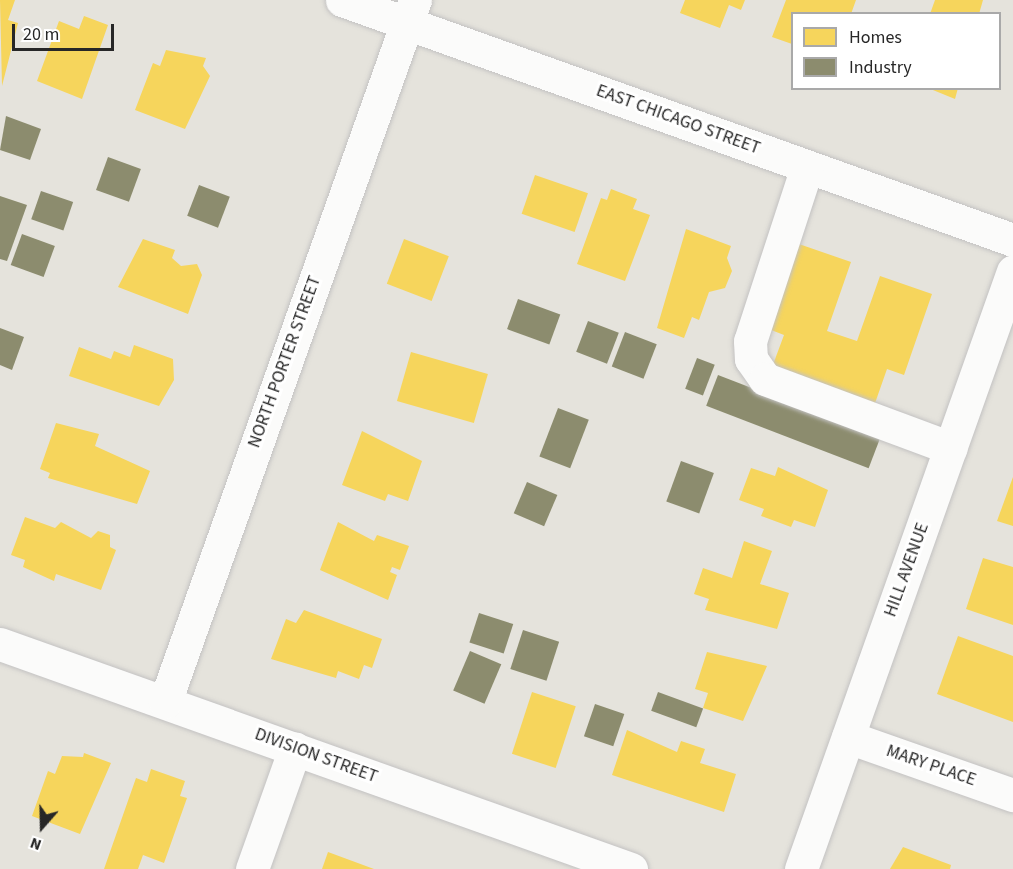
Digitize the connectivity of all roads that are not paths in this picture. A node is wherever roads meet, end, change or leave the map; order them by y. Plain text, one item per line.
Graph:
1 (342, 0) edge
2 (411, 11) edge
3 (807, 167) junction
4 (1013, 240) edge
5 (1013, 271) edge
6 (951, 448) junction
7 (0, 644) edge
8 (165, 702) junction
9 (848, 737) junction
10 (295, 748) junction
11 (1013, 795) edge
12 (252, 869) edge
13 (631, 869) edge
14 (801, 869) edge

1 - 2 street, EAST CHICAGO STREET
2 - 3 street, EAST CHICAGO STREET
2 - 8 street, NORTH PORTER STREET
3 - 4 street, EAST CHICAGO STREET
3 - 6 street
5 - 6 street, HILL AVENUE
6 - 9 street, HILL AVENUE
7 - 8 street, DIVISION STREET
8 - 10 street, DIVISION STREET
9 - 11 street, MARY PLACE
9 - 14 street, HILL AVENUE
10 - 12 street
10 - 13 street, DIVISION STREET

